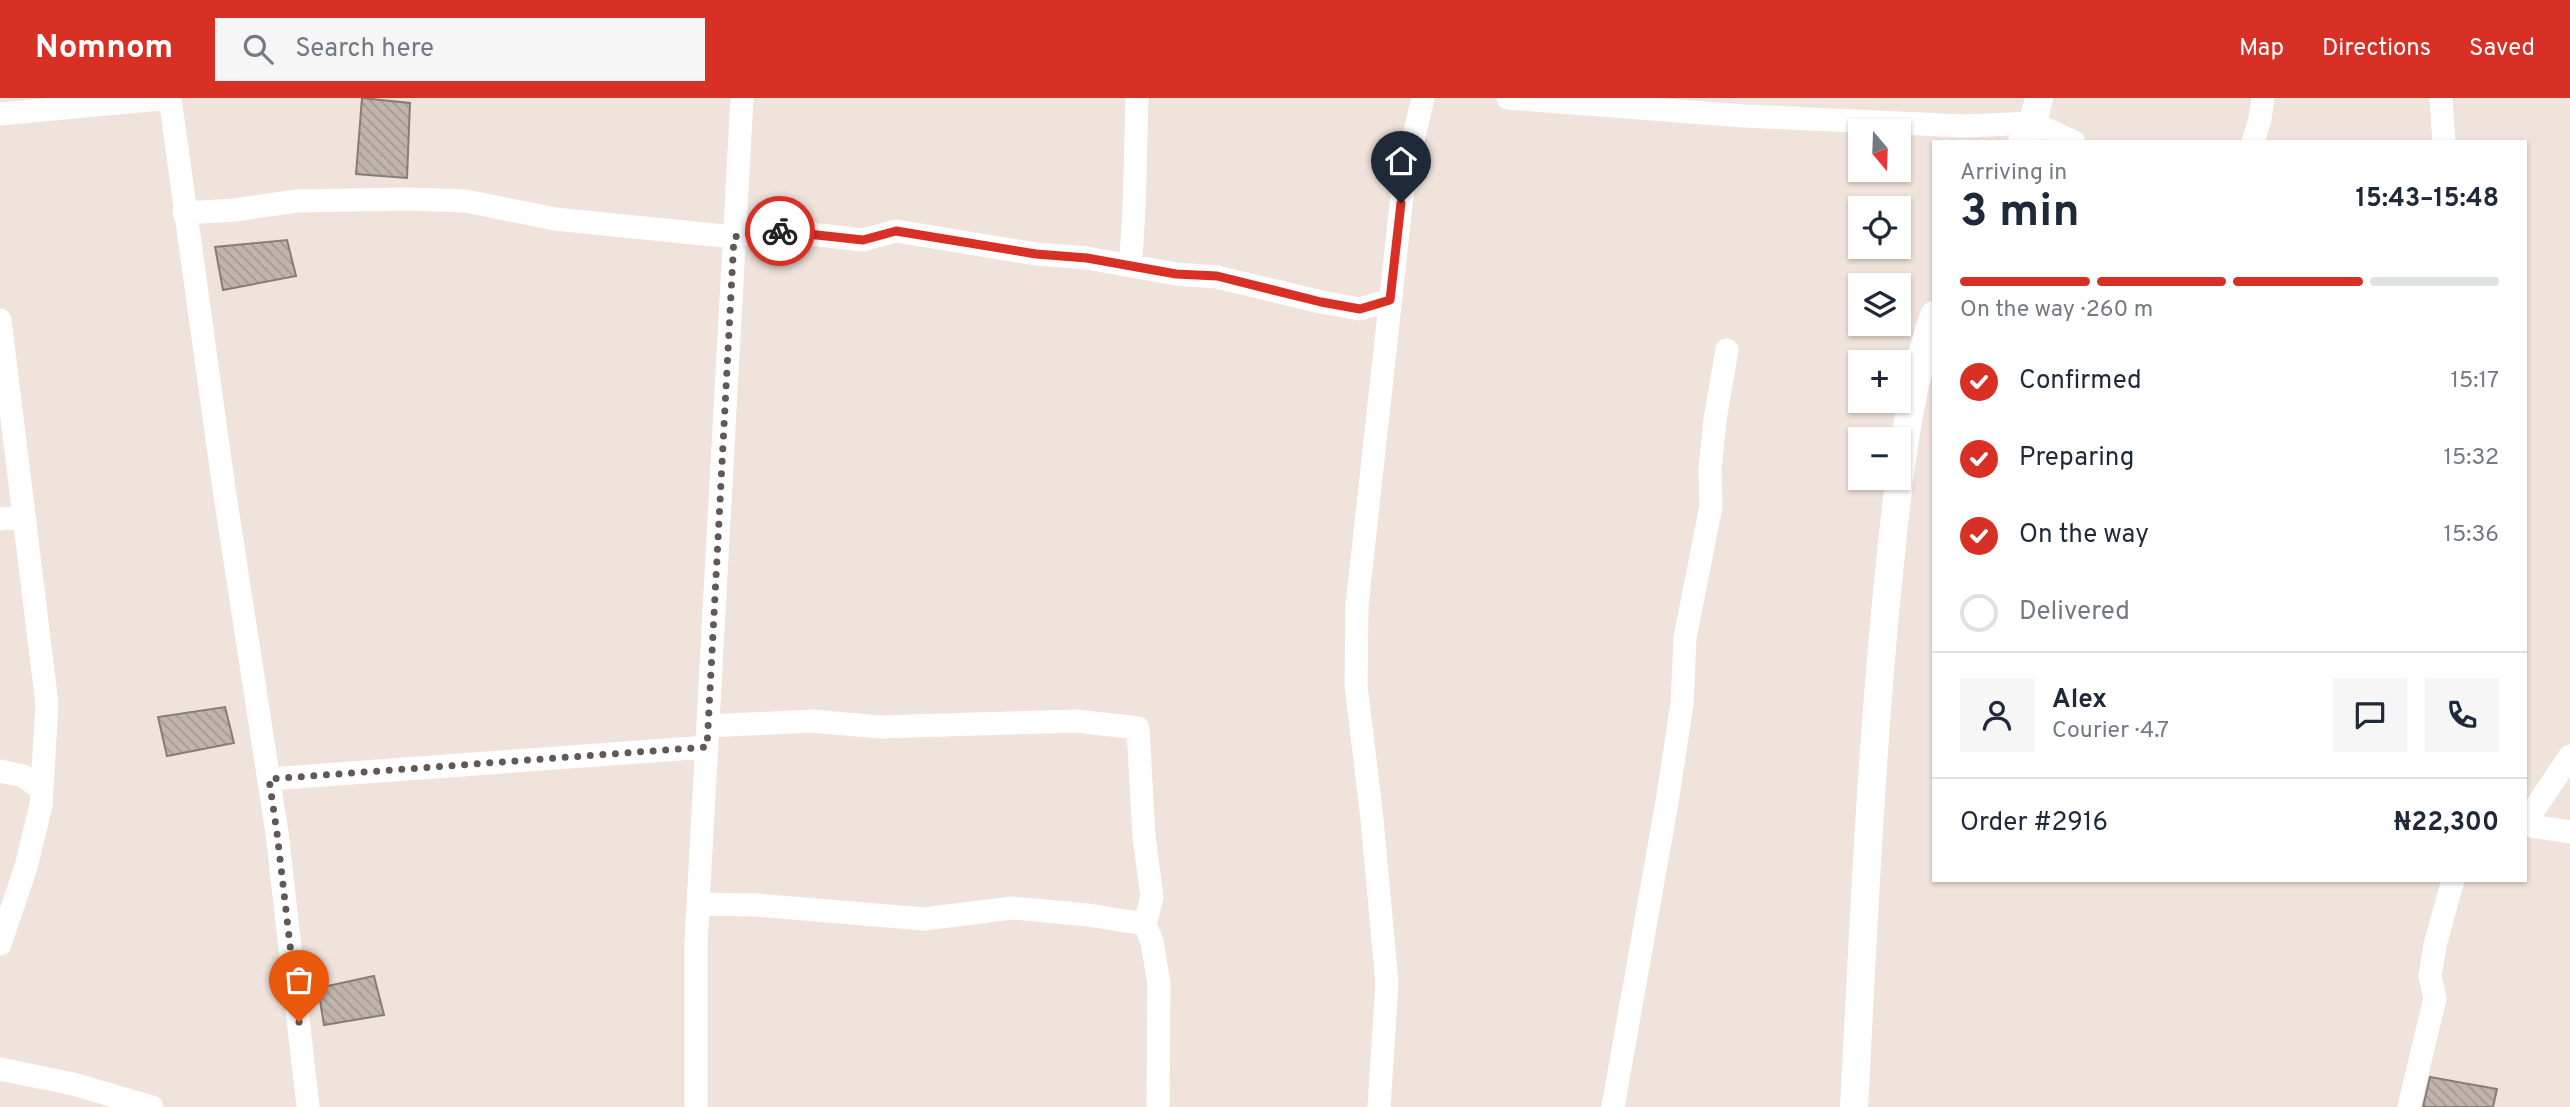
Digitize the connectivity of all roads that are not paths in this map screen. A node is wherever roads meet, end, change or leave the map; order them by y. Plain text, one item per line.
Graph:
1 (170, 98) edge
2 (742, 98) edge
3 (1137, 98) edge
4 (1423, 98) edge
5 (1508, 98) edge
6 (2263, 98) edge
7 (2441, 98) edge
8 (0, 114) edge
9 (2031, 121) edge
10 (2070, 140) edge
11 (2254, 140) edge
12 (2444, 140) edge
13 (184, 213) junction
14 (734, 237) junction
15 (1130, 265) junction
16 (1390, 300) junction
17 (0, 320) edge
18 (1932, 321) edge
19 (1727, 350) dead end
20 (24, 517) junction
21 (0, 519) edge
22 (708, 736) junction
23 (2570, 756) edge
24 (0, 771) edge
25 (269, 779) junction
26 (42, 789) junction
27 (2527, 821) edge
28 (2527, 824) edge
29 (2570, 832) edge
30 (2452, 882) edge
31 (698, 904) junction
32 (1145, 923) junction
33 (0, 944) edge
34 (0, 1069) edge
35 (302, 1106) edge
36 (152, 1107) edge
37 (696, 1107) edge
38 (1158, 1107) edge
39 (1380, 1107) edge
40 (1613, 1107) edge
41 (1854, 1107) edge
42 (2409, 1107) edge

1 - 8 street
1 - 13 street
2 - 14 street
3 - 15 street
4 - 16 street
5 - 9 street
6 - 11 street
7 - 12 street
9 - 10 street
13 - 14 street
13 - 25 street
14 - 15 street
14 - 22 street
15 - 16 street
16 - 39 street
17 - 20 street
18 - 41 street
19 - 40 street
20 - 21 street
20 - 26 street
22 - 25 street
22 - 31 street
22 - 32 street
23 - 27 street
24 - 26 street
25 - 35 street
26 - 33 street
28 - 29 street
30 - 42 street
31 - 32 street
31 - 37 street
32 - 38 street
34 - 36 street

